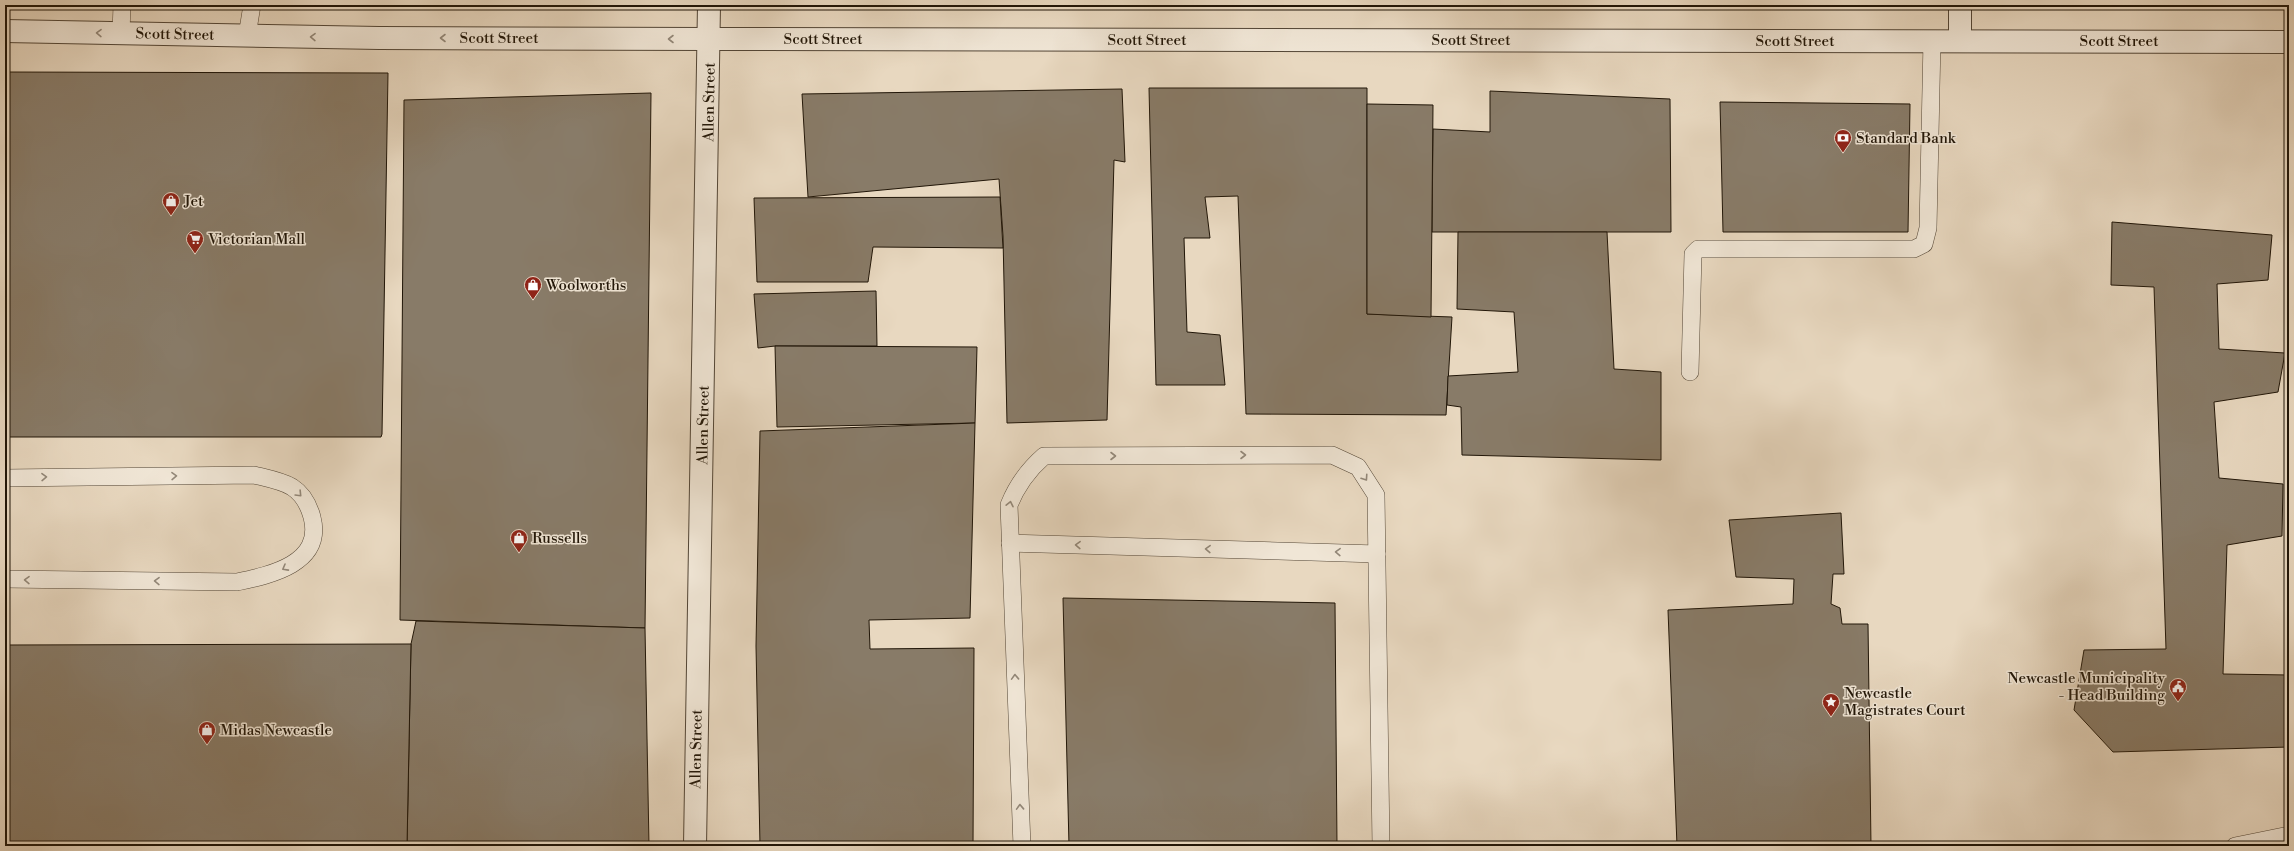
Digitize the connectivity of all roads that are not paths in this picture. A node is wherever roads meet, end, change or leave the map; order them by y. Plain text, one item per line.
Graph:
1 (122, 5) edge
2 (252, 5) edge
3 (710, 5) edge
4 (1960, 5) edge
5 (5, 31) edge
6 (121, 33) junction
7 (247, 36) junction
8 (710, 39) junction
9 (1932, 41) junction
10 (1960, 41) junction
11 (2289, 42) edge
12 (1690, 372) dead end
13 (5, 478) edge
14 (1010, 543) junction
15 (1377, 554) junction
16 (5, 580) edge
17 (2289, 835) edge
18 (695, 846) edge
19 (1022, 846) edge
20 (1381, 846) edge
21 (2235, 846) edge

1 - 6 lane
2 - 7 lane
3 - 8 street, Allen Street
4 - 10 street
6 -> 5 street, Scott Street
6 - 7 street, Scott Street
8 -> 7 street, Scott Street
8 - 9 street, Scott Street
8 - 18 street, Allen Street
9 - 10 street, Scott Street
9 - 12 lane
10 - 11 street, Scott Street
13 -> 16 lane
15 -> 14 lane
14 -> 15 lane
19 -> 14 lane
15 - 20 lane
17 - 21 lane

